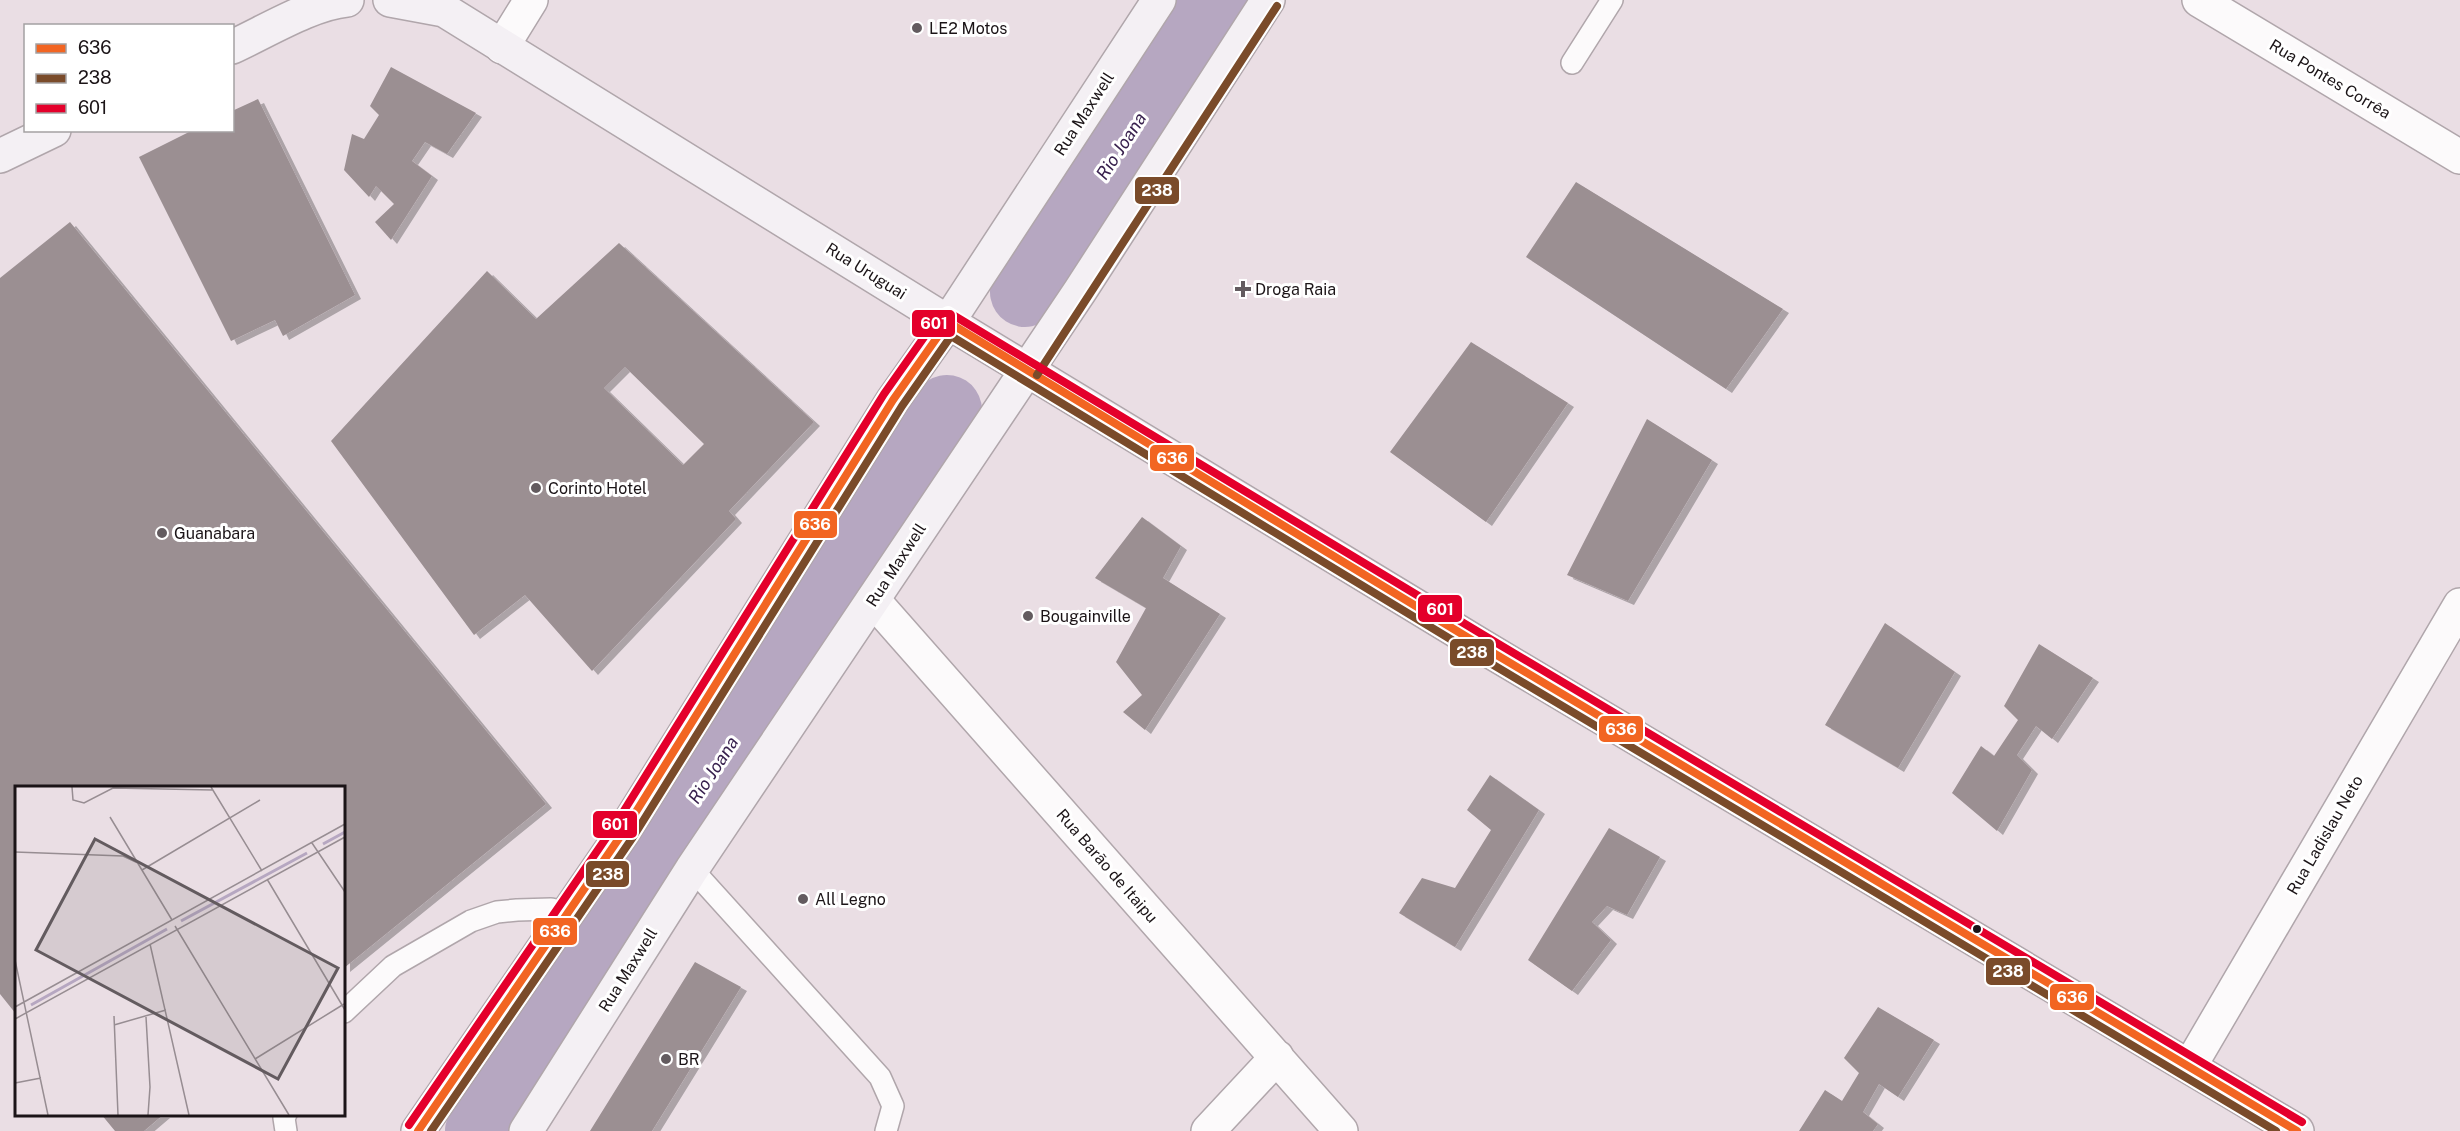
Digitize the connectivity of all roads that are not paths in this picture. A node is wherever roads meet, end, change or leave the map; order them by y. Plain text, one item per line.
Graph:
1 (347, 0) edge
2 (390, 0) edge
3 (531, 0) edge
4 (1159, 0) edge
5 (1268, 0) edge
6 (1612, 0) edge
7 (2199, 0) edge
8 (435, 5) edge
9 (234, 46) edge
10 (502, 47) junction
11 (1572, 63) dead end
12 (50, 132) edge
13 (0, 156) edge
14 (2460, 157) edge
15 (948, 322) junction
16 (1028, 369) junction
17 (873, 600) junction
18 (2460, 604) edge
19 (692, 869) junction
20 (568, 913) junction
21 (345, 1011) edge
22 (1277, 1057) junction
23 (2190, 1066) junction
24 (285, 1116) edge
25 (286, 1131) edge
26 (418, 1131) edge
27 (525, 1131) edge
28 (886, 1131) edge
29 (1208, 1131) edge
30 (1341, 1131) edge
31 (2297, 1131) edge

1 - 9 main road
2 - 8 main road
3 - 10 street
4 - 15 main road, Rua Maxwell
5 - 16 main road, Rua Maxwell
6 - 11 lane
7 - 14 street, Rua Pontes Corrêa
8 - 10 main road, Rua Uruguai
10 - 15 main road, Rua Uruguai
12 - 13 main road
15 - 16 main road, Rua Uruguai
15 - 20 main road, Rua Maxwell
16 - 17 main road, Rua Maxwell
16 - 23 main road, Rua Uruguai
17 - 19 main road, Rua Maxwell
17 - 22 street, Rua Barão de Itaipu
18 - 23 street, Rua Ladislau Neto
19 - 27 main road, Rua Maxwell
19 - 28 lane
20 - 21 lane
20 - 26 main road, Rua Maxwell
22 - 29 street
22 - 30 street, Rua Barão de Itaipu
23 - 31 main road, Rua Uruguai
24 - 25 lane

